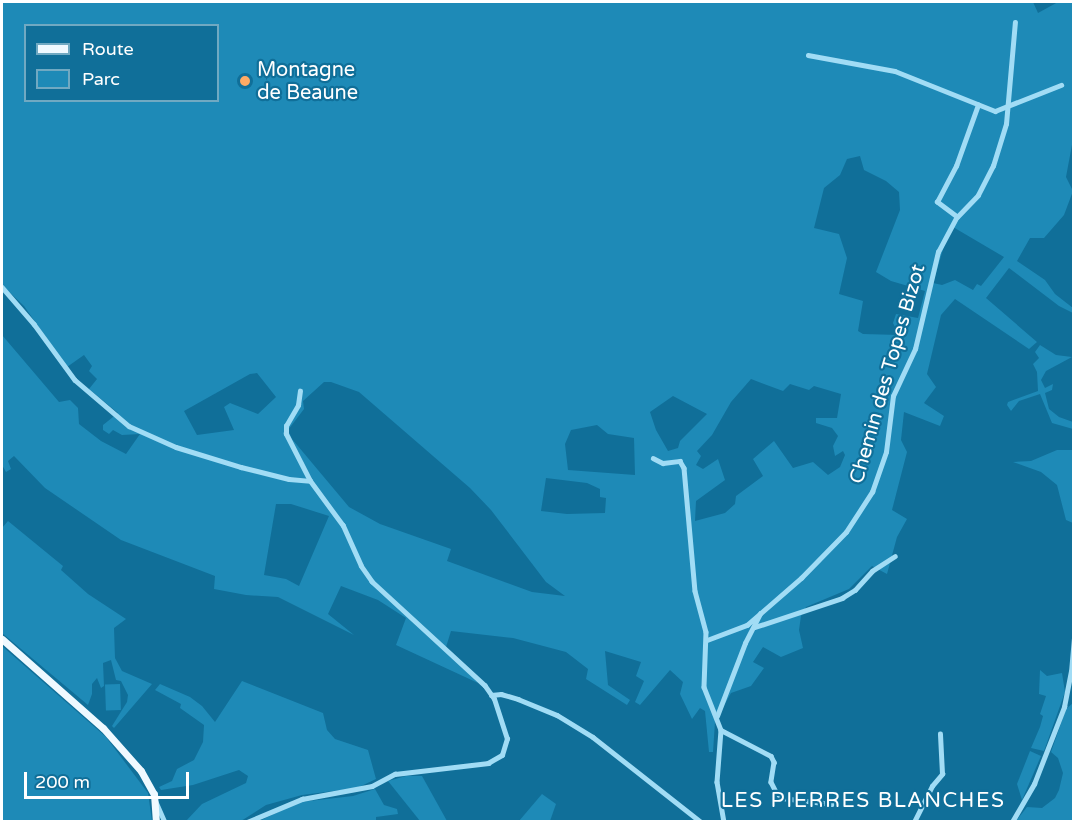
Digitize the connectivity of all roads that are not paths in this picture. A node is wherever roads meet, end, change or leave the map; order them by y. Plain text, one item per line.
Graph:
1 (1015, 22) dead end
2 (808, 55) dead end
3 (1061, 85) dead end
4 (978, 105) junction
5 (1008, 107) junction
6 (957, 217) junction
7 (2, 287) edge
8 (300, 391) dead end
9 (653, 459) dead end
10 (310, 481) junction
11 (895, 556) dead end
12 (762, 612) junction
13 (755, 627) junction
14 (2, 639) edge
15 (1074, 639) edge
16 (707, 640) junction
17 (490, 694) junction
18 (717, 716) junction
19 (721, 730) junction
20 (940, 734) dead end
21 (156, 802) junction
22 (832, 804) dead end
23 (156, 822) edge
24 (165, 822) edge
25 (247, 822) edge
26 (701, 822) edge
27 (724, 822) edge
28 (914, 822) edge
29 (1012, 822) edge

1 - 5 street, Chemin des Topes Bizot
2 - 4 street
3 - 5 street
4 - 5 street
4 - 6 street
5 - 6 street, Chemin des Topes Bizot
6 - 12 street, Chemin des Topes Bizot
7 - 10 street
8 - 10 street
9 - 16 street
10 - 17 street
11 - 13 street
12 - 13 street
12 - 16 street, Chemin des Topes Bizot
13 - 18 street
14 - 21 main road
15 - 29 street
16 - 18 street
17 - 25 street
17 - 26 street
18 - 19 street
19 - 22 street
19 - 27 street
20 - 28 street
21 - 23 main road
21 - 24 street

